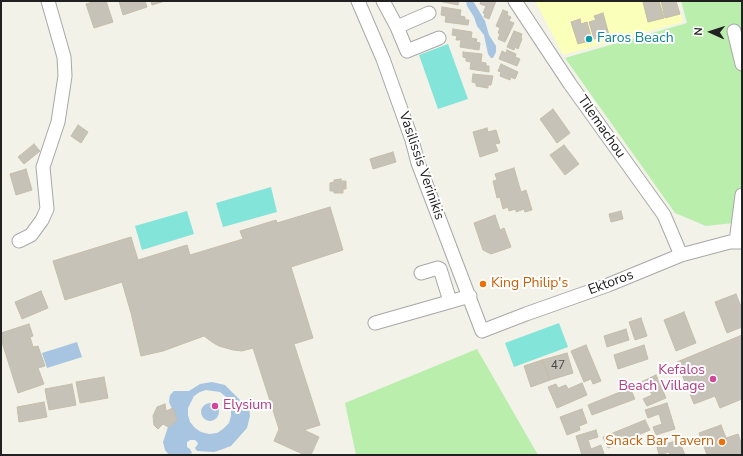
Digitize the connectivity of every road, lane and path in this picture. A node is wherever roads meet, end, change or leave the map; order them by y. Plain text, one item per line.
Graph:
1 (48, 1) edge
2 (358, 1) edge
3 (383, 1) edge
4 (515, 1) edge
5 (429, 14) dead end
6 (397, 27) junction
7 (734, 31) dead end
8 (439, 38) dead end
9 (742, 64) edge
10 (742, 195) edge
11 (19, 241) dead end
12 (739, 242) edge
13 (681, 255) junction
14 (421, 273) dead end
15 (470, 296) junction
16 (450, 301) junction
17 (375, 323) dead end
18 (482, 331) joint

1 - 11 street
2 - 15 street, Vasilissis Verinikis
3 - 6 street
4 - 13 street, Tilemachou
5 - 6 street
6 - 8 street
7 - 9 street
10 - 12 street
12 - 13 street, Ektoros
13 - 18 street, Ektoros
14 - 16 street
15 - 16 street
15 - 18 street, Vasilissis Verinikis
16 - 17 street

